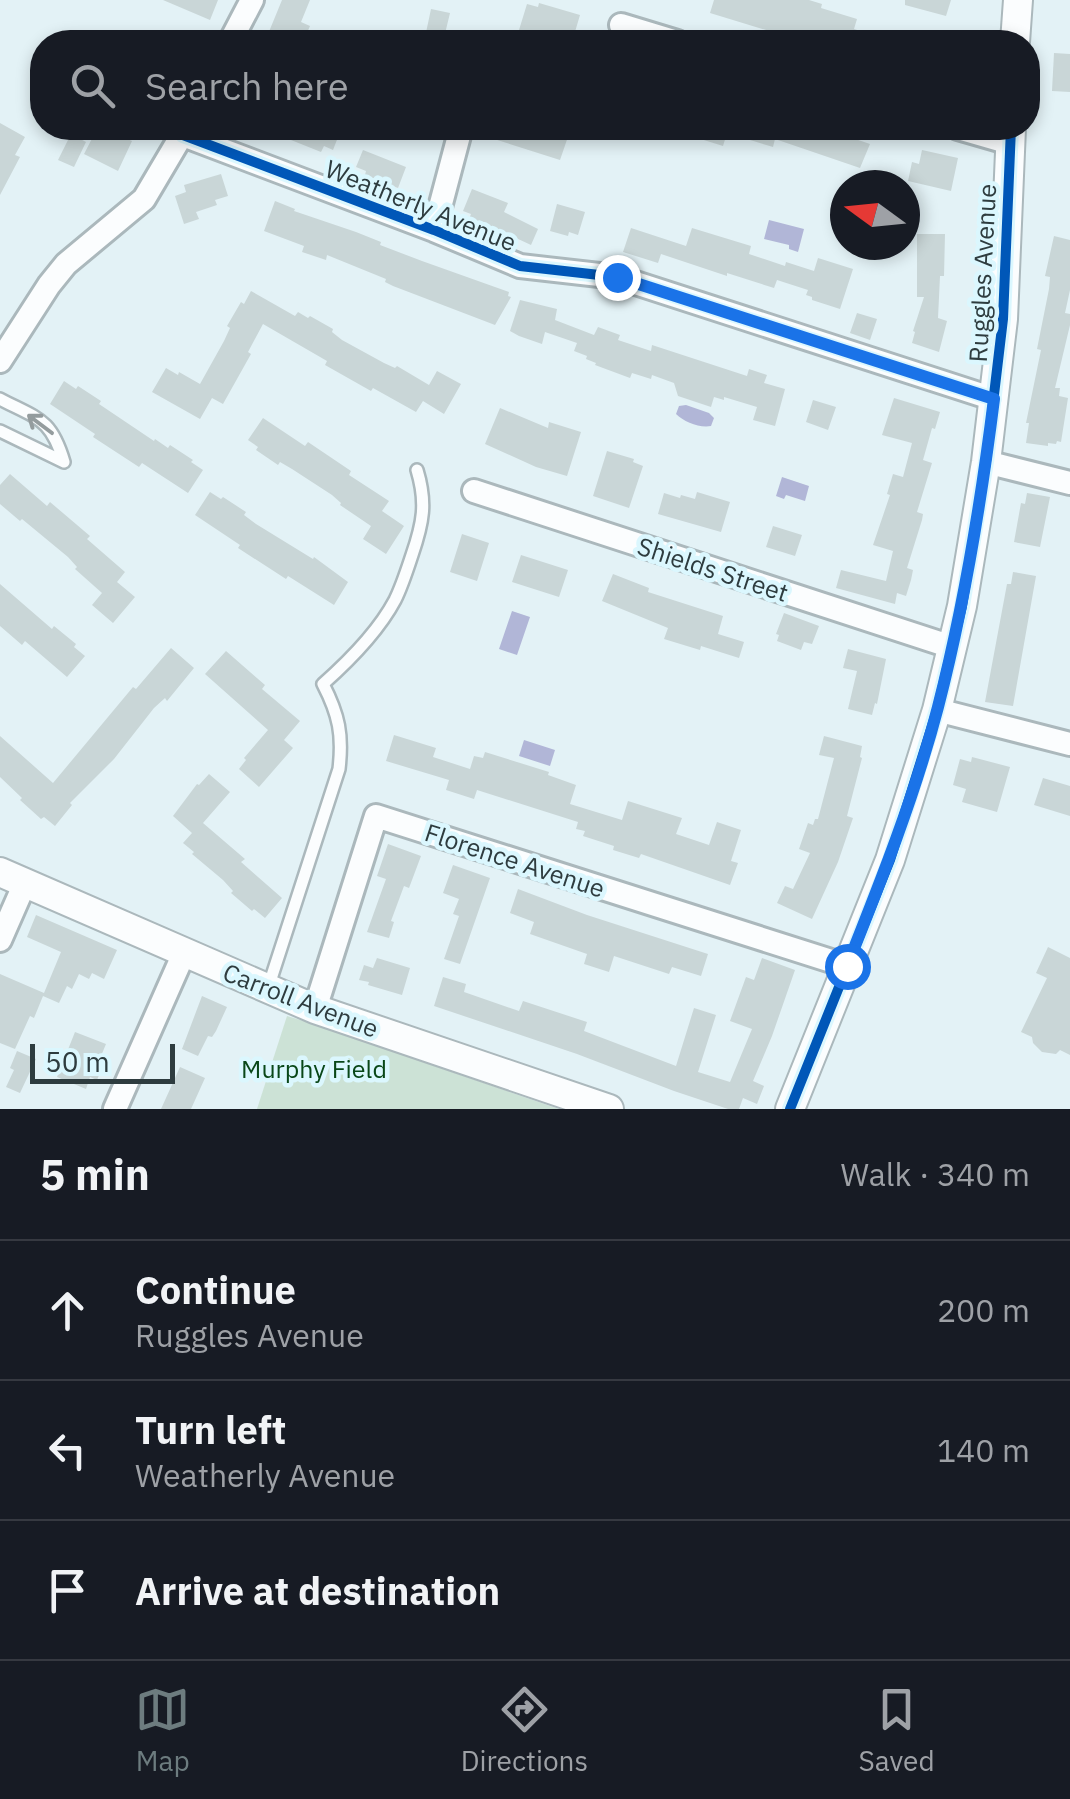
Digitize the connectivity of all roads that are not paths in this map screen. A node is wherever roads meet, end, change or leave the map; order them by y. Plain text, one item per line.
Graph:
1 (252, 0) edge
2 (1018, 0) edge
3 (620, 25) dead end
4 (236, 30) edge
5 (637, 30) edge
6 (1017, 30) edge
7 (180, 140) edge
8 (208, 140) edge
9 (458, 140) edge
10 (1011, 140) edge
11 (434, 230) junction
12 (0, 361) edge
13 (0, 399) edge
14 (994, 399) junction
15 (0, 432) edge
16 (986, 462) junction
17 (417, 470) dead end
18 (1070, 483) edge
19 (474, 491) dead end
20 (952, 648) junction
21 (937, 710) junction
22 (1070, 744) edge
23 (13, 877) edge
24 (0, 940) edge
25 (184, 953) junction
26 (847, 966) junction
27 (268, 990) junction
28 (315, 1010) junction
29 (115, 1109) edge
30 (609, 1109) edge
31 (790, 1109) edge

1 - 4 street
2 - 6 street
3 - 5 street
7 - 12 street
8 - 11 street, Weatherly Avenue
9 - 11 street
10 - 14 street, Ruggles Avenue
11 - 14 street, Weatherly Avenue
15 -> 13 lane
14 - 16 street, Ruggles Avenue
16 - 18 street
16 - 20 street, Ruggles Avenue
17 - 27 lane
19 - 20 street, Shields Street
20 - 21 street, Ruggles Avenue
21 - 22 street
21 - 26 street, Ruggles Avenue
23 - 24 street
23 - 25 street, Carroll Avenue
25 - 27 street, Carroll Avenue
25 - 29 street
26 - 28 street, Florence Avenue
26 - 31 street, Ruggles Avenue
27 - 28 street, Carroll Avenue
28 - 30 street, Carroll Avenue

